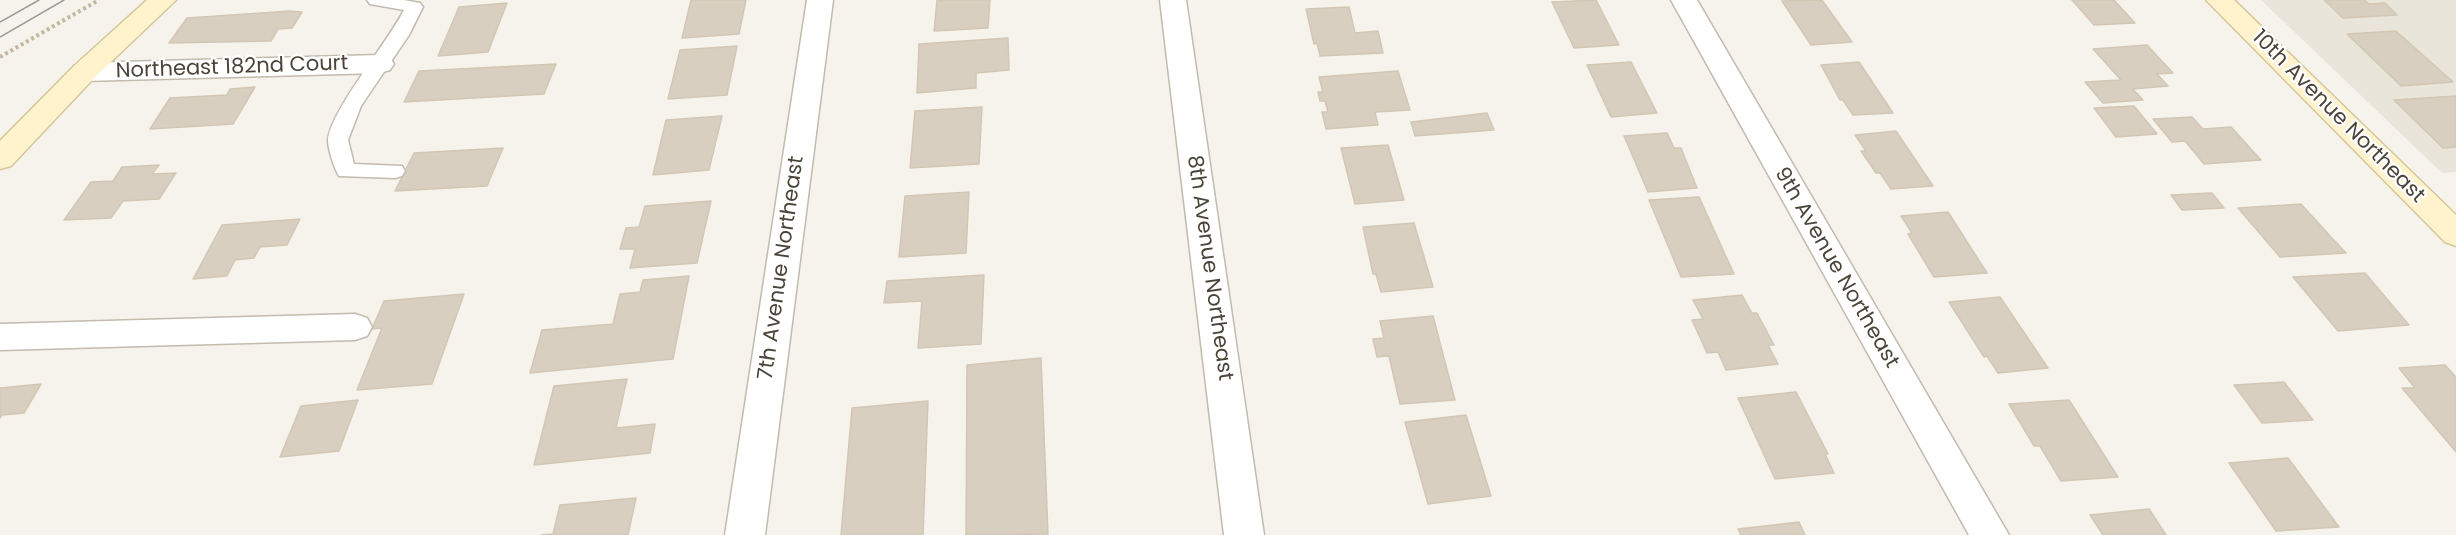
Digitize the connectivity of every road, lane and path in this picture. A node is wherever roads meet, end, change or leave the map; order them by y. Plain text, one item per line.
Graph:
1 (99, 0) edge
2 (163, 0) edge
3 (376, 0) edge
4 (820, 0) edge
5 (1173, 0) edge
6 (1684, 0) edge
7 (2219, 0) edge
8 (0, 57) edge
9 (380, 64) junction
10 (84, 72) junction
11 (0, 159) edge
12 (395, 171) dead end
13 (2456, 234) edge
14 (355, 327) dead end
15 (0, 337) edge
16 (745, 535) edge
17 (1244, 535) edge
18 (1989, 535) edge

1 - 8 path
2 - 10 street
3 - 9 lane
4 - 16 street, 7th Avenue Northeast
5 - 17 street, 8th Avenue Northeast
6 - 18 street, 9th Avenue Northeast
7 - 13 street, 10th Avenue Northeast
9 - 10 street, Northeast 182nd Court
9 - 12 lane
10 - 11 street
14 - 15 street

